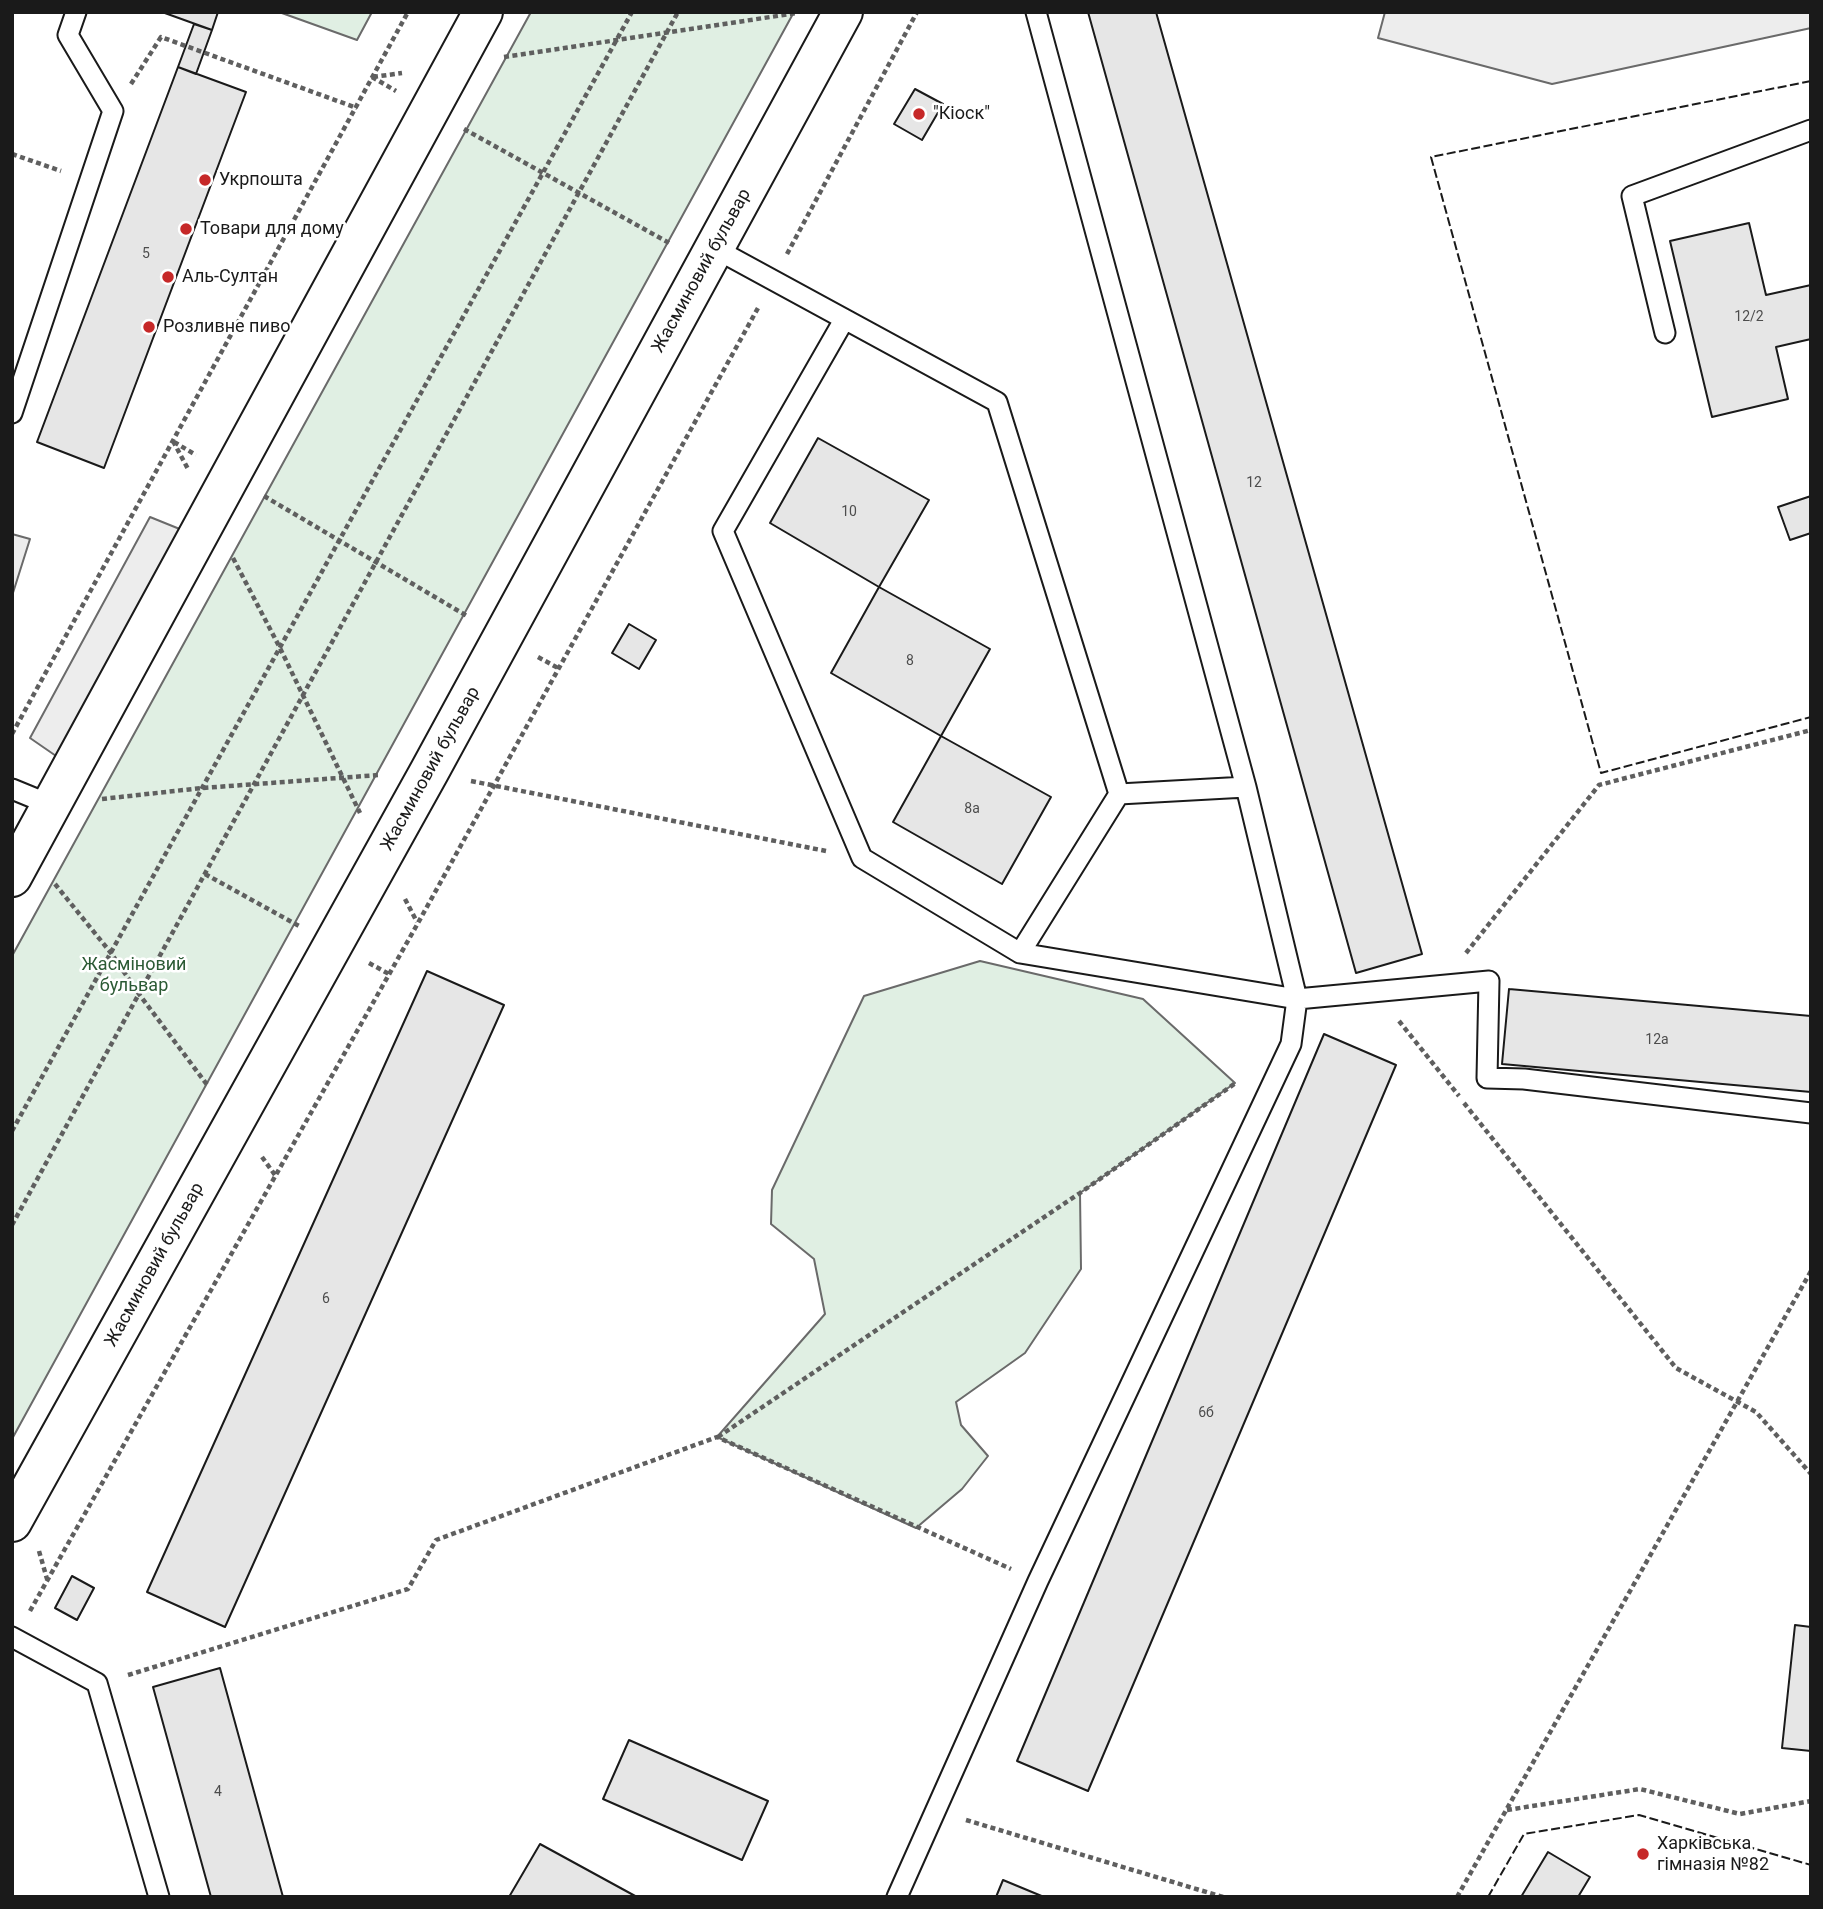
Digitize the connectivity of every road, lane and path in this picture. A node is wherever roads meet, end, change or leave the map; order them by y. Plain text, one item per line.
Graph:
1 (76, 12) edge
2 (408, 12) edge
3 (483, 12) edge
4 (632, 12) edge
5 (678, 12) edge
6 (799, 12) edge
7 (843, 12) edge
8 (917, 12) edge
9 (1036, 12) edge
10 (667, 33) junction
11 (616, 41) junction
12 (454, 65) junction
13 (372, 78) junction
14 (357, 108) junction
15 (430, 110) junction
16 (113, 111) junction
17 (1811, 130) edge
18 (12, 154) edge
19 (543, 173) junction
20 (90, 181) junction
21 (579, 193) junction
22 (710, 256) junction
23 (773, 279) junction
24 (844, 320) junction
25 (1665, 333) dead end
26 (12, 413) edge
27 (173, 441) junction
28 (231, 476) junction
29 (210, 513) junction
30 (339, 541) junction
31 (375, 563) junction
32 (503, 637) junction
33 (280, 648) junction
34 (558, 668) junction
35 (302, 696) junction
36 (1811, 730) edge
37 (12, 734) edge
38 (1246, 787) junction
39 (12, 789) edge
40 (1119, 794) junction
41 (51, 805) junction
42 (383, 856) junction
43 (20, 863) edge
44 (418, 923) junction
45 (111, 953) junction
46 (1020, 953) junction
47 (1440, 986) junction
48 (1376, 992) junction
49 (139, 994) junction
50 (1297, 999) junction
51 (1291, 1044) junction
52 (1811, 1113) edge
53 (235, 1122) junction
54 (12, 1131) edge
55 (275, 1175) junction
56 (12, 1225) edge
57 (1811, 1271) edge
58 (1737, 1401) junction
59 (717, 1437) junction
60 (1811, 1474) edge
61 (12, 1522) edge
62 (1038, 1581) junction
63 (14, 1637) edge
64 (117, 1678) dead end
65 (1811, 1801) edge
66 (936, 1810) junction
67 (1506, 1810) junction
68 (159, 1897) edge
69 (897, 1897) edge
70 (1223, 1897) edge
71 (1457, 1897) edge

1 - 16 lane
2 - 13 path
3 - 12 street
4 - 11 path
5 - 10 path
6 - 10 path
7 - 22 street, Жасминовий бульвар
8 - 23 path
9 - 38 lane
10 - 11 path
10 - 21 path
11 - 12 path
11 - 19 path
12 - 13 path
12 - 15 street
13 - 14 path
13 - 15 path
14 - 16 path
14 - 27 path
15 - 19 path
15 - 28 street
16 - 20 lane
17 - 25 lane
18 - 20 path
19 - 21 path
19 - 30 path
20 - 26 lane
21 - 22 path
21 - 31 path
22 - 23 lane
22 - 32 street, Жасминовий бульвар
23 - 24 lane
23 - 34 path
24 - 40 lane
24 - 46 lane
27 - 28 path
27 - 29 path
27 - 37 path
28 - 29 street
28 - 30 path
29 - 33 path
29 - 41 street
30 - 31 path
30 - 33 path
31 - 32 path
31 - 35 path
32 - 34 path
32 - 42 street, Жасминовий бульвар
33 - 35 path
33 - 45 path
34 - 44 path
35 - 42 path
35 - 49 path
36 - 47 path
38 - 40 lane
38 - 50 lane
39 - 41 lane
40 - 46 lane
41 - 43 street
42 - 44 path
42 - 53 street, Жасминовий бульвар
43 - 45 path
44 - 55 path
45 - 49 path
45 - 54 path
46 - 50 lane
47 - 48 lane
47 - 52 lane
48 - 50 lane
48 - 58 path
49 - 53 path
49 - 56 path
50 - 51 lane
51 - 59 path
51 - 62 lane
53 - 55 path
53 - 61 street, Жасминовий бульвар
55 - 63 path
57 - 58 path
58 - 60 path
58 - 67 path
59 - 62 path
59 - 64 path
62 - 66 lane
63 - 68 lane
65 - 67 path
66 - 69 lane
66 - 70 path
67 - 71 path

